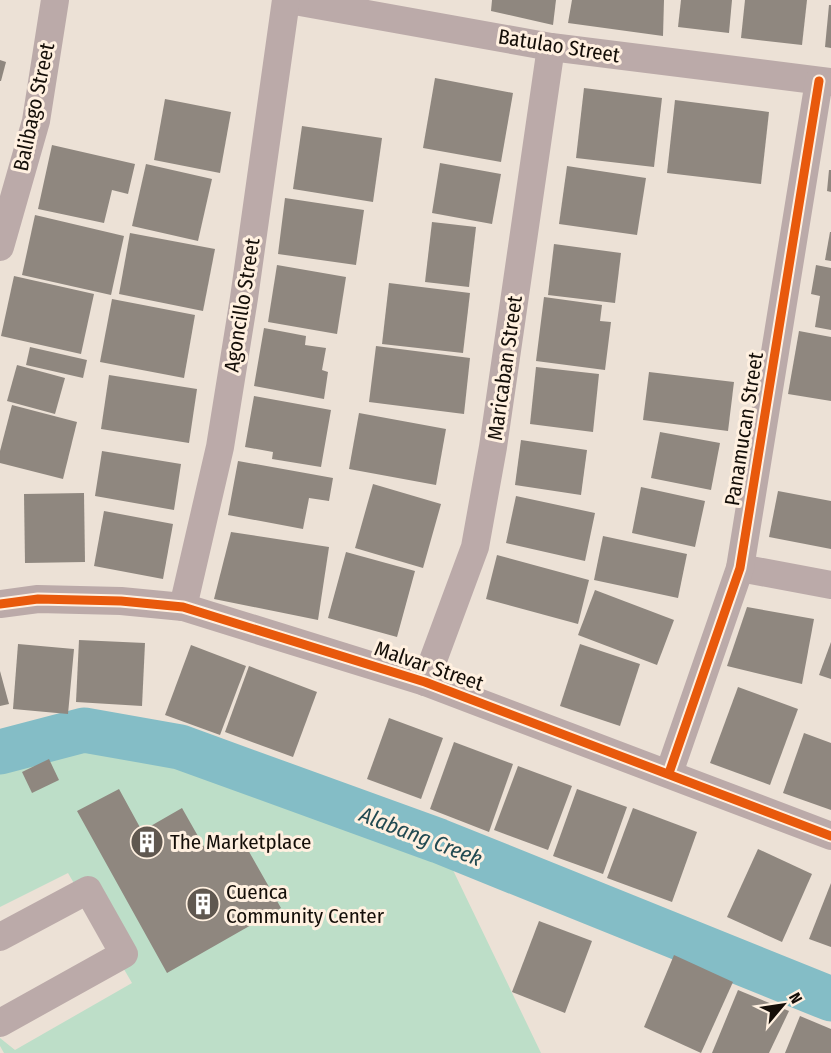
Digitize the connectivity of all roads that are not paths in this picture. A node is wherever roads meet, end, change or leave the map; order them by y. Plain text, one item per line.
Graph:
1 (55, 0) edge
2 (287, 0) edge
3 (551, 47) junction
4 (825, 82) edge
5 (0, 247) edge
6 (740, 568) junction
7 (831, 585) edge
8 (0, 604) edge
9 (183, 607) junction
10 (425, 682) junction
11 (669, 773) junction
12 (831, 836) edge
13 (0, 936) edge
14 (3, 1016) edge

1 - 5 street, Balibago Street
2 - 3 street, Batulao Street
2 - 9 street, Agoncillo Street
3 - 4 street, Batulao Street
3 - 10 street, Maricaban Street
4 - 6 street, Panamucan Street
6 - 7 street
6 - 11 street, Panamucan Street
8 - 9 street, Malvar Street
9 - 10 street, Malvar Street
10 - 11 street, Malvar Street
11 - 12 street, Malvar Street
13 - 14 street

